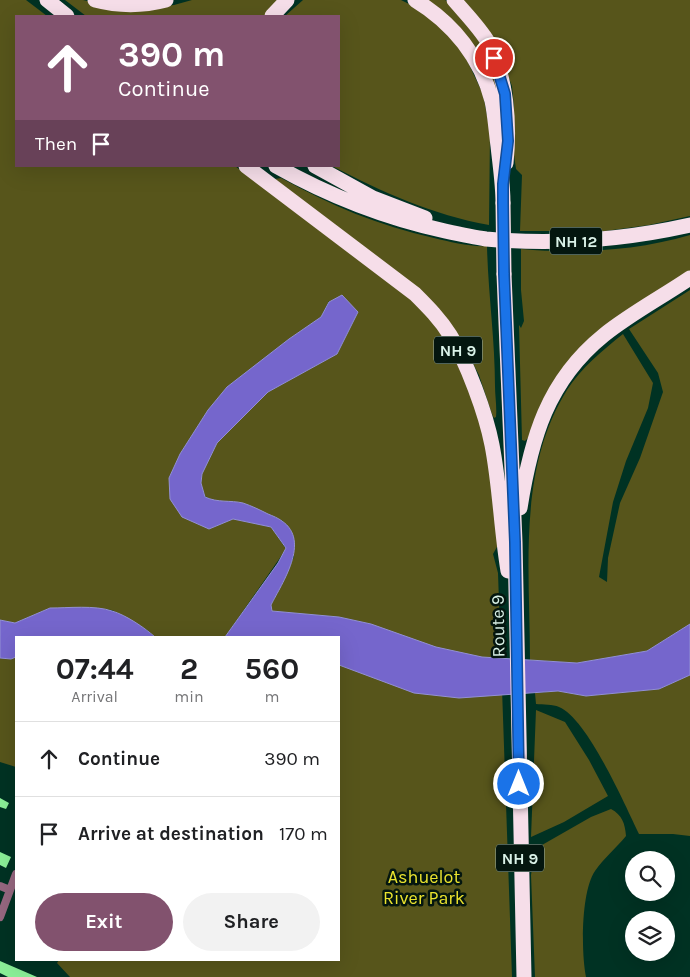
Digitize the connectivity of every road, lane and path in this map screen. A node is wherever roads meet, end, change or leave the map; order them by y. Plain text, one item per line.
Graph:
1 (47, 0) edge
2 (95, 0) edge
3 (166, 0) edge
4 (287, 0) edge
5 (415, 0) edge
6 (454, 0) edge
7 (66, 15) edge
8 (273, 15) edge
9 (247, 167) edge
10 (278, 167) edge
11 (317, 167) edge
12 (503, 184) junction
13 (690, 225) edge
14 (460, 234) junction
15 (690, 278) edge
16 (515, 542) junction
17 (516, 626) junction
18 (15, 877) edge
19 (0, 886) edge
20 (10, 890) junction
21 (0, 917) edge
22 (524, 977) edge

1 - 7 highway
2 - 3 highway
4 - 8 highway
5 - 12 highway
6 - 12 highway, NH 9
9 - 17 highway, NH 9
10 - 14 highway, NH 12
11 - 14 highway
12 - 16 highway, Route 9 / NH 9, bridge
13 - 14 highway, NH 12
15 - 16 highway
16 - 17 highway, Route 9 / NH 9
17 - 22 highway, Route 9 / NH 9
18 - 20 street
19 - 20 street
20 - 21 street

